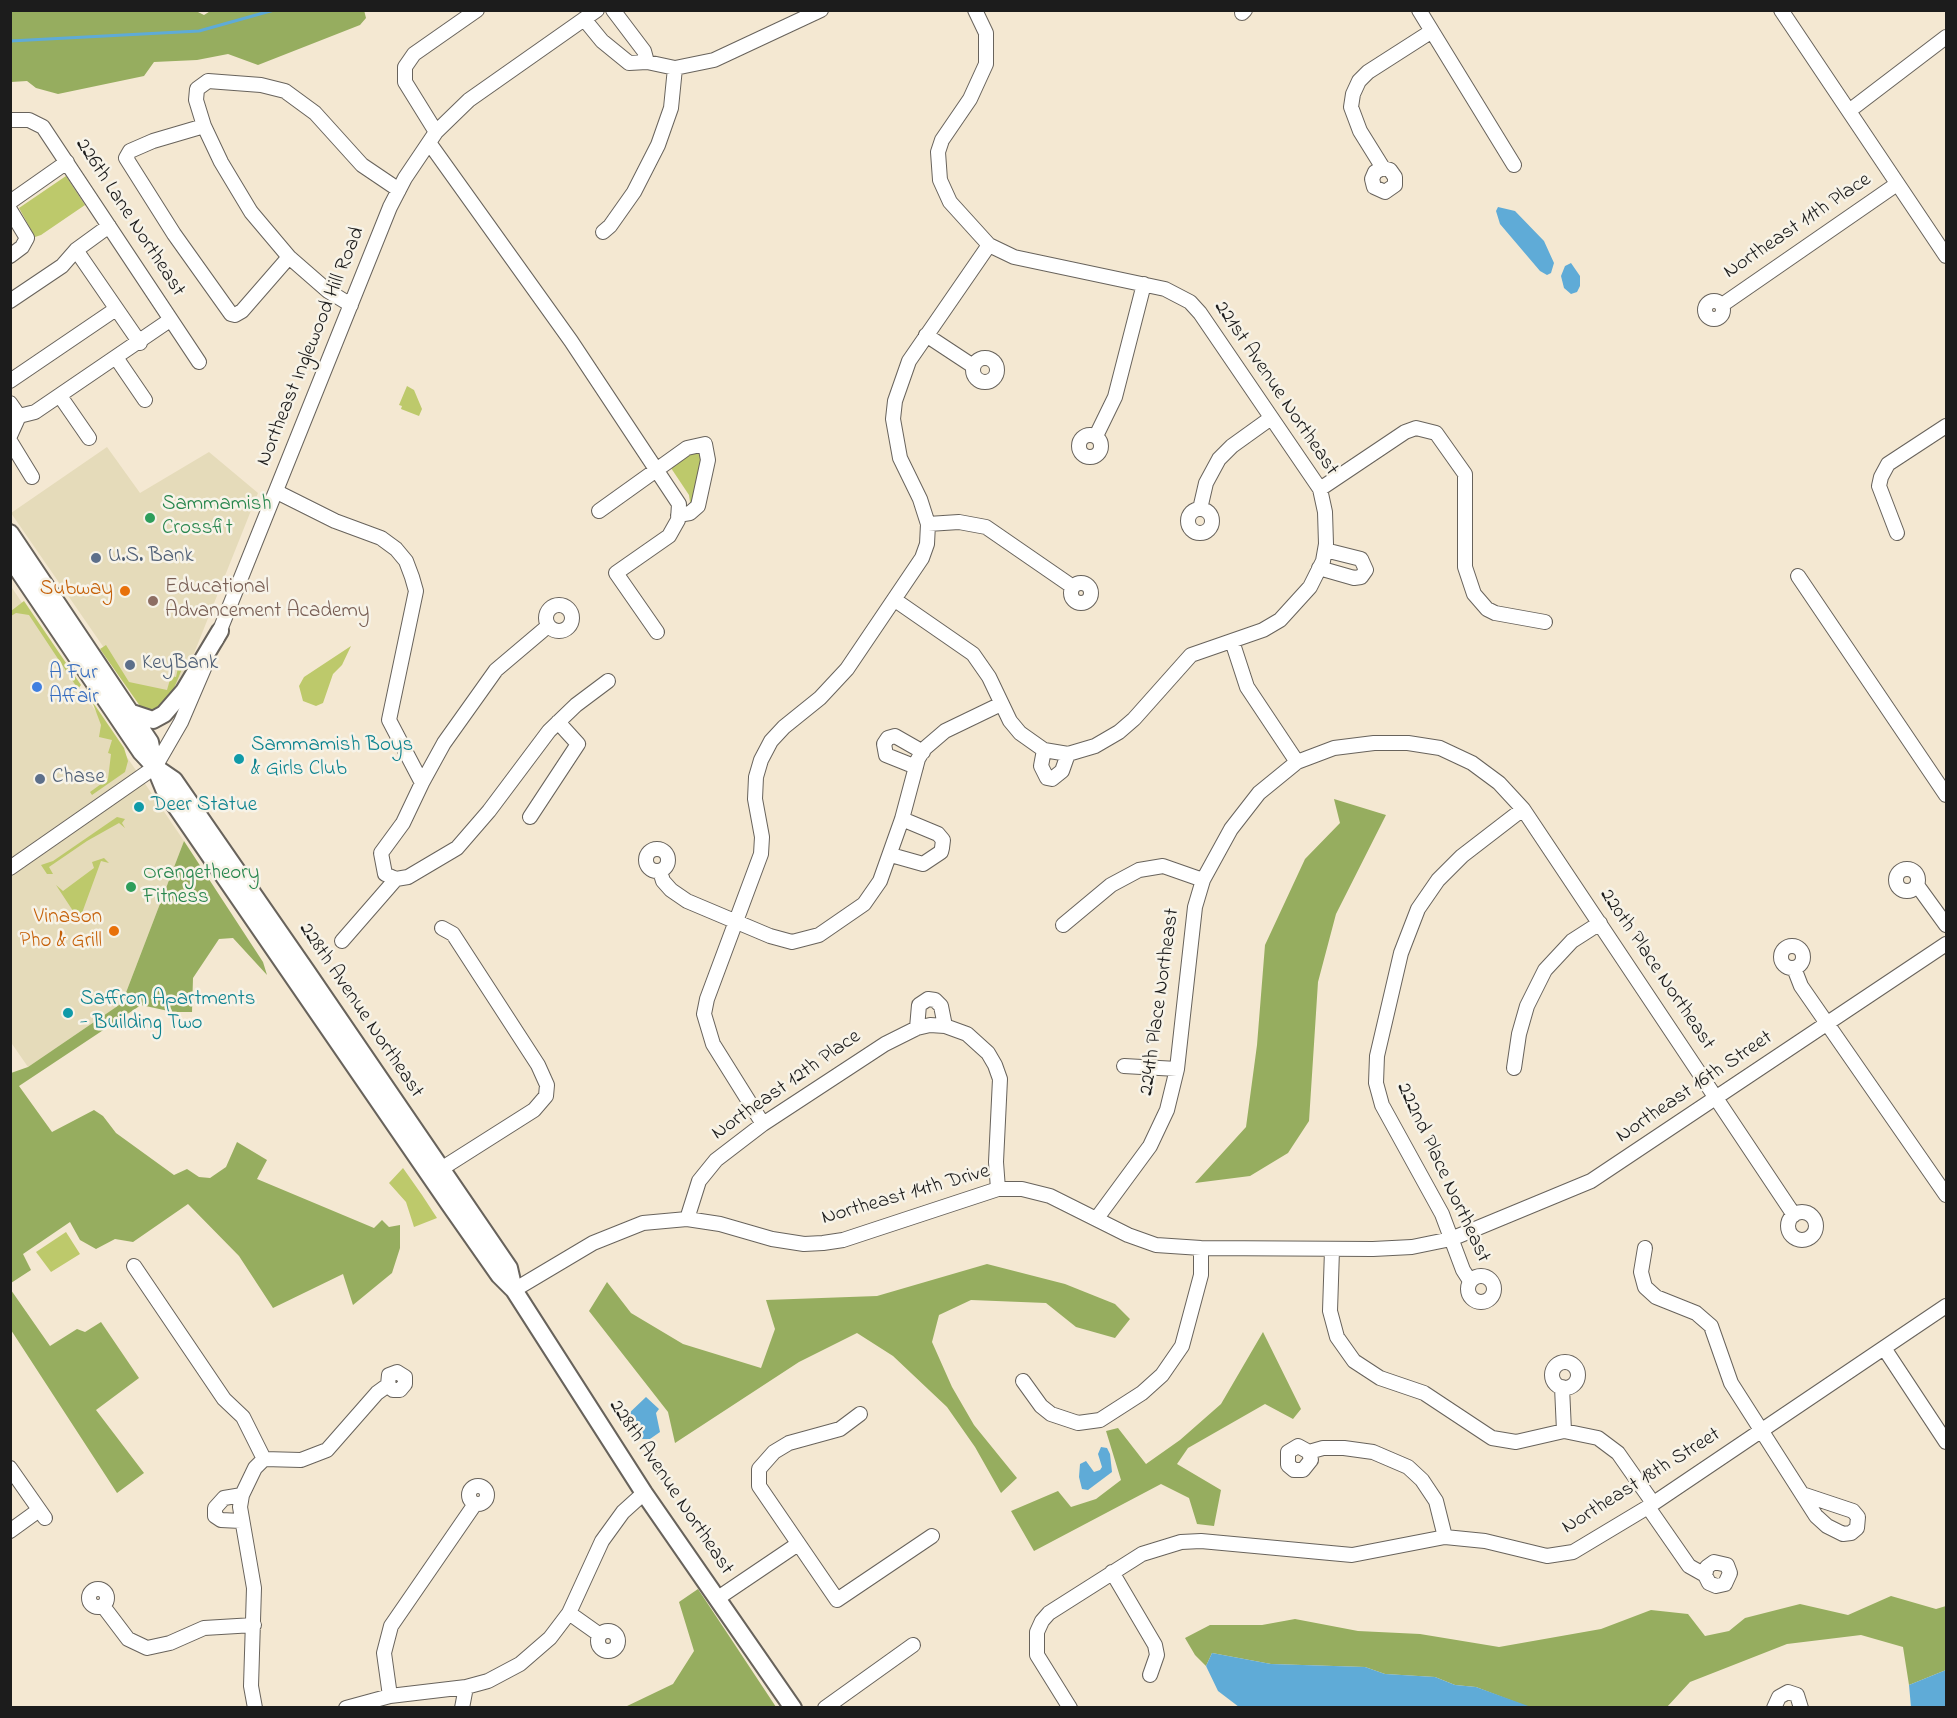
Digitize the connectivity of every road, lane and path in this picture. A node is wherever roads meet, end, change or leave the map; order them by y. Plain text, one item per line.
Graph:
1 (477, 10) edge
2 (597, 10) edge
3 (614, 10) edge
4 (821, 10) edge
5 (975, 10) edge
6 (1419, 10) edge
7 (1781, 10) edge
8 (584, 19) junction
9 (1432, 31) junction
10 (1947, 37) edge
11 (647, 62) junction
12 (675, 68) junction
13 (1849, 111) junction
14 (10, 120) edge
15 (204, 126) junction
16 (433, 138) junction
17 (67, 162) junction
18 (1514, 165) dead end
19 (1383, 168) dead end
20 (1898, 184) junction
21 (399, 190) junction
22 (10, 202) edge
23 (10, 210) edge
24 (109, 226) junction
25 (603, 232) dead end
26 (988, 246) junction
27 (76, 250) junction
28 (10, 256) edge
29 (1947, 256) edge
30 (289, 257) junction
31 (1144, 284) junction
32 (10, 301) edge
33 (1722, 304) dead end
34 (351, 305) junction
35 (116, 309) junction
36 (170, 320) junction
37 (926, 335) junction
38 (140, 342) junction
39 (117, 359) junction
40 (199, 362) dead end
41 (973, 366) dead end
42 (10, 381) edge
43 (60, 396) junction
44 (145, 400) dead end
45 (10, 403) edge
46 (19, 416) junction
47 (1272, 418) junction
48 (1947, 426) edge
49 (10, 436) edge
50 (1096, 436) dead end
51 (89, 438) dead end
52 (10, 441) edge
53 (656, 470) junction
54 (32, 477) dead end
55 (1320, 489) junction
56 (277, 492) junction
57 (1200, 509) dead end
58 (599, 511) dead end
59 (678, 515) junction
60 (928, 524) junction
61 (10, 533) edge
62 (1898, 533) dead end
63 (10, 548) edge
64 (10, 558) edge
65 (31, 576) junction
66 (1798, 576) dead end
67 (1073, 587) dead end
68 (895, 600) junction
69 (1545, 622) dead end
70 (548, 626) dead end
71 (220, 631) junction
72 (657, 632) dead end
73 (1232, 641) junction
74 (608, 681) dead end
75 (1001, 704) junction
76 (129, 712) junction
77 (558, 722) junction
78 (1044, 750) junction
79 (922, 752) junction
80 (1068, 754) junction
81 (1297, 762) junction
82 (155, 767) junction
83 (916, 767) junction
84 (422, 783) junction
85 (1947, 795) edge
86 (1523, 808) junction
87 (530, 817) dead end
88 (902, 819) junction
89 (891, 855) junction
90 (10, 868) edge
91 (660, 871) dead end
92 (396, 879) junction
93 (1203, 880) junction
94 (1917, 885) dead end
95 (734, 921) junction
96 (1600, 923) junction
97 (1063, 925) dead end
98 (1947, 925) edge
99 (442, 928) dead end
100 (342, 941) dead end
101 (1947, 944) edge
102 (1794, 968) dead end
103 (294, 981) junction
104 (1828, 1025) junction
105 (344, 1026) junction
106 (945, 1026) junction
107 (917, 1028) junction
108 (1124, 1066) dead end
109 (1514, 1068) dead end
110 (1177, 1069) junction
111 (1716, 1098) junction
112 (763, 1124) junction
113 (441, 1169) junction
114 (998, 1189) junction
115 (1947, 1195) edge
116 (457, 1215) junction
117 (1794, 1215) dead end
118 (687, 1218) junction
119 (1097, 1218) junction
120 (1451, 1239) junction
121 (1202, 1248) junction
122 (1645, 1248) dead end
123 (1332, 1250) junction
124 (134, 1266) dead end
125 (1470, 1281) dead end
126 (514, 1290) junction
127 (1947, 1306) edge
128 (1884, 1348) junction
129 (1023, 1381) dead end
130 (388, 1385) dead end
131 (1562, 1387) dead end
132 (860, 1414) dead end
133 (1760, 1430) junction
134 (1564, 1431) junction
135 (1947, 1442) edge
136 (1309, 1452) dead end
137 (264, 1459) junction
138 (10, 1468) edge
139 (644, 1492) junction
140 (242, 1495) junction
141 (1805, 1495) dead end
142 (475, 1504) dead end
143 (1651, 1505) junction
144 (241, 1521) junction
145 (10, 1531) edge
146 (932, 1536) dead end
147 (1445, 1537) junction
148 (798, 1544) junction
149 (1112, 1572) junction
150 (1705, 1575) dead end
151 (718, 1598) junction
152 (103, 1606) dead end
153 (569, 1613) junction
154 (254, 1625) junction
155 (600, 1635) dead end
156 (913, 1645) dead end
157 (1150, 1675) dead end
158 (466, 1687) junction
159 (390, 1696) junction
160 (255, 1707) edge
161 (346, 1707) edge
162 (462, 1707) edge
163 (793, 1707) edge
164 (825, 1707) edge
165 (1070, 1707) edge
166 (1774, 1707) edge
167 (1801, 1707) edge

1 - 16 street
2 - 8 street, Northeast Inglewood Hill Road
3 - 11 street
4 - 12 street
5 - 26 street, 221st Avenue Northeast
6 - 9 street
7 - 13 street
8 - 11 street
8 - 16 street, Northeast Inglewood Hill Road
9 - 18 street
9 - 19 street
10 - 13 street
11 - 12 street
12 - 25 street
13 - 20 street
14 - 17 street, 226th Lane Northeast
15 - 21 street
15 - 30 street
15 - 30 street
16 - 21 street, Northeast Inglewood Hill Road
16 - 53 street
17 - 22 street
17 - 24 street, 226th Lane Northeast
20 - 29 street
20 - 33 street, Northeast 11th Place
21 - 34 street, Northeast Inglewood Hill Road
23 - 28 street
24 - 27 street
24 - 36 street, 226th Lane Northeast
26 - 31 street, 221st Avenue Northeast
26 - 37 street
27 - 32 street
27 - 35 street
30 - 34 street
31 - 47 street, 221st Avenue Northeast
31 - 50 street
34 - 56 street, Northeast Inglewood Hill Road
35 - 38 street
35 - 42 street
36 - 38 street
36 - 40 street, 226th Lane Northeast
37 - 41 street
37 - 60 street
38 - 39 street
39 - 43 street
39 - 44 street
43 - 46 street
43 - 51 street
45 - 46 street
46 - 49 street
47 - 55 street, 221st Avenue Northeast
47 - 57 street
48 - 62 street
52 - 54 street
53 - 58 street
53 - 59 street
53 - 59 street
55 - 69 street
55 - 73 street, 221st Avenue Northeast
56 - 71 street, Northeast Inglewood Hill Road
56 - 84 street
59 - 72 street
60 - 67 street
60 - 68 street
61 - 65 main road, 228th Avenue Northeast
63 - 65 main road
64 - 65 main road, 228th Avenue Northeast
65 - 76 main road, 228th Avenue Northeast
65 - 82 main road, 228th Avenue Northeast
66 - 85 street
68 - 75 street
68 - 95 street
70 - 84 street
71 - 76 main road
71 - 82 street, Northeast Inglewood Hill Road
73 - 80 street
73 - 81 street
74 - 77 street
75 - 78 street
75 - 79 street
76 - 82 main road, 228th Avenue Northeast
77 - 87 street
77 - 92 street
78 - 80 street
78 - 80 street
79 - 83 street
79 - 83 street
81 - 86 street
81 - 93 street
82 - 90 street
82 - 103 main road, 228th Avenue Northeast
82 - 105 main road, 228th Avenue Northeast
83 - 88 street
84 - 92 street
86 - 96 street, 220th Place Northeast
86 - 120 street, 222nd Place Northeast
88 - 89 street
88 - 89 street
89 - 95 street
91 - 95 street
92 - 100 street
93 - 97 street
93 - 110 street, 224th Place Northeast
94 - 98 street
95 - 112 street
96 - 109 street
96 - 111 street, 220th Place Northeast
99 - 113 street
101 - 104 street, Northeast 16th Street
102 - 104 street
103 - 105 main road
103 - 116 main road, 228th Avenue Northeast
104 - 111 street, Northeast 16th Street
104 - 115 street
105 - 113 main road, 228th Avenue Northeast
106 - 107 street
106 - 107 street
106 - 114 street
107 - 112 street, Northeast 12th Place
108 - 110 street
110 - 119 street, 224th Place Northeast
111 - 117 street, 220th Place Northeast
111 - 120 street, Northeast 16th Street
112 - 118 street, Northeast 12th Place
113 - 116 main road
113 - 126 main road, 228th Avenue Northeast
114 - 118 street, Northeast 14th Drive
114 - 119 street, Northeast 14th Drive
116 - 126 main road, 228th Avenue Northeast
118 - 126 street
119 - 121 street, Northeast 14th Drive
120 - 123 street, Northeast 14th Drive
120 - 125 street, 222nd Place Northeast
121 - 123 street, Northeast 14th Drive
121 - 129 street
122 - 133 street
123 - 134 street
124 - 137 street
126 - 139 main road, 228th Avenue Northeast
127 - 128 street, Northeast 18th Street
128 - 133 street, Northeast 18th Street
128 - 135 street
130 - 137 street
131 - 134 street
132 - 148 street
133 - 141 street
133 - 143 street, Northeast 18th Street
134 - 143 street
136 - 147 street
137 - 140 street
138 - 145 street
139 - 151 main road, 228th Avenue Northeast
139 - 153 street
140 - 144 street
140 - 144 street
142 - 159 street
143 - 147 street, Northeast 18th Street
143 - 150 street
144 - 154 street
146 - 148 street
147 - 149 street, Northeast 18th Street
148 - 151 street
149 - 157 street
149 - 165 street, Northeast 18th Street
151 - 163 main road, 228th Avenue Northeast
152 - 154 street
153 - 155 street
153 - 158 street
154 - 160 street
156 - 164 street
158 - 159 street
158 - 162 street
159 - 161 street
166 - 167 street

